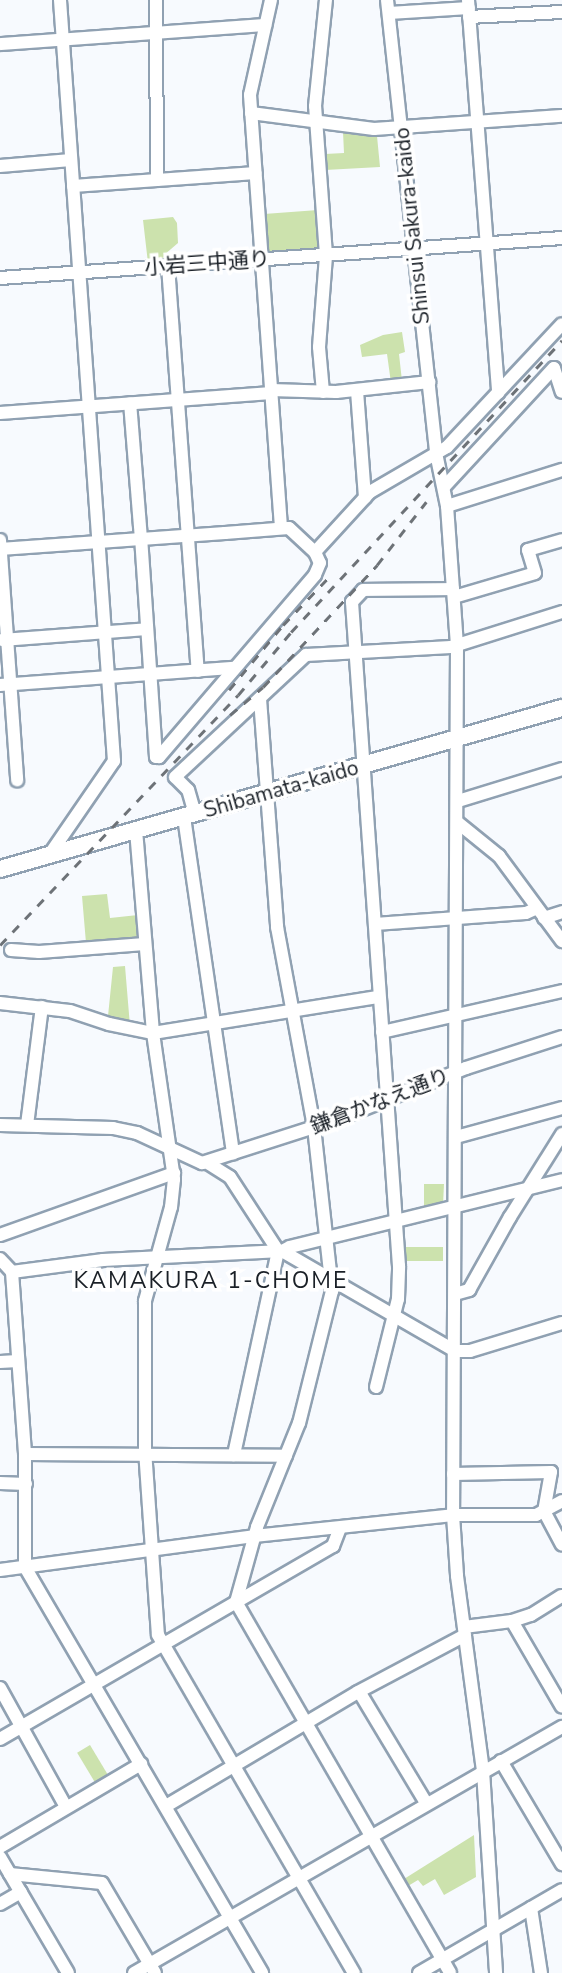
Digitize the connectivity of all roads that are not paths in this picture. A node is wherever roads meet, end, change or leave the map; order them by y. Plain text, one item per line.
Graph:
1 (60, 0) edge
2 (156, 0) edge
3 (271, 0) edge
4 (326, 0) edge
5 (387, 0) edge
6 (469, 9) edge
7 (562, 12) edge
8 (389, 13) junction
9 (265, 25) junction
10 (156, 32) junction
11 (63, 40) junction
12 (0, 44) edge
13 (251, 113) junction
14 (562, 116) edge
15 (316, 121) junction
16 (477, 122) junction
17 (401, 128) junction
18 (71, 160) junction
19 (0, 166) edge
20 (256, 173) junction
21 (157, 180) junction
22 (73, 186) junction
23 (562, 237) edge
24 (486, 244) junction
25 (414, 249) junction
26 (326, 255) junction
27 (262, 260) junction
28 (168, 266) junction
29 (79, 272) junction
30 (0, 278) edge
31 (562, 324) edge
32 (429, 382) junction
33 (356, 391) junction
34 (271, 392) junction
35 (323, 392) junction
36 (562, 392) edge
37 (498, 393) junction
38 (178, 400) junction
39 (130, 403) junction
40 (89, 407) junction
41 (0, 413) edge
42 (436, 453) junction
43 (562, 470) edge
44 (444, 487) junction
45 (365, 498) junction
46 (447, 506) junction
47 (281, 528) junction
48 (188, 536) junction
49 (141, 539) junction
50 (0, 540) edge
51 (562, 540) edge
52 (99, 542) junction
53 (0, 549) edge
54 (316, 552) junction
55 (453, 593) junction
56 (562, 612) edge
57 (147, 629) junction
58 (105, 634) junction
59 (4, 640) edge
60 (457, 646) junction
61 (355, 652) junction
62 (234, 668) junction
63 (198, 671) junction
64 (150, 674) junction
65 (108, 677) junction
66 (5, 685) edge
67 (260, 699) junction
68 (562, 708) edge
69 (458, 738) junction
70 (363, 766) junction
71 (562, 769) edge
72 (17, 780) dead end
73 (269, 793) junction
74 (458, 801) junction
75 (189, 815) junction
76 (457, 822) junction
77 (136, 830) junction
78 (50, 854) junction
79 (0, 869) edge
80 (562, 912) edge
81 (543, 914) junction
82 (457, 918) junction
83 (375, 924) junction
84 (562, 940) edge
85 (145, 944) junction
86 (11, 950) dead end
87 (562, 992) edge
88 (379, 997) junction
89 (0, 1003) edge
90 (42, 1007) junction
91 (292, 1011) junction
92 (456, 1015) junction
93 (216, 1025) junction
94 (382, 1032) junction
95 (153, 1034) junction
96 (562, 1037) edge
97 (456, 1072) junction
98 (386, 1099) junction
99 (562, 1108) edge
100 (0, 1125) edge
101 (27, 1125) junction
102 (314, 1127) junction
103 (562, 1135) edge
104 (456, 1136) junction
105 (170, 1149) junction
106 (233, 1153) junction
107 (201, 1162) junction
108 (174, 1173) junction
109 (562, 1180) edge
110 (526, 1192) junction
111 (455, 1208) junction
112 (396, 1222) junction
113 (0, 1235) edge
114 (327, 1238) junction
115 (280, 1251) junction
116 (158, 1258) junction
117 (0, 1259) edge
118 (12, 1272) junction
119 (331, 1282) junction
120 (455, 1294) junction
121 (393, 1317) junction
122 (562, 1323) edge
123 (455, 1351) junction
124 (0, 1362) edge
125 (18, 1362) junction
126 (376, 1387) dead end
127 (25, 1454) junction
128 (145, 1455) junction
129 (233, 1455) junction
130 (286, 1457) junction
131 (453, 1474) junction
132 (0, 1483) edge
133 (26, 1484) junction
134 (562, 1501) edge
135 (544, 1511) junction
136 (453, 1515) junction
137 (340, 1528) junction
138 (254, 1536) junction
139 (562, 1545) edge
140 (152, 1550) junction
141 (25, 1567) junction
142 (0, 1570) edge
143 (562, 1596) edge
144 (236, 1602) junction
145 (512, 1621) junction
146 (464, 1631) junction
147 (163, 1644) junction
148 (94, 1685) junction
149 (0, 1688) edge
150 (360, 1693) junction
151 (562, 1707) edge
152 (306, 1723) junction
153 (22, 1727) junction
154 (562, 1727) edge
155 (0, 1739) edge
156 (501, 1761) junction
157 (141, 1764) junction
158 (235, 1766) junction
159 (483, 1771) junction
160 (426, 1803) junction
161 (166, 1806) junction
162 (66, 1807) junction
163 (371, 1835) junction
164 (0, 1847) edge
165 (0, 1857) edge
166 (562, 1864) edge
167 (10, 1874) junction
168 (299, 1878) junction
169 (562, 1889) edge
170 (21, 1892) junction
171 (0, 1905) edge
172 (531, 1908) junction
173 (230, 1917) junction
174 (494, 1930) junction
175 (443, 1959) junction
176 (152, 1968) edge
177 (68, 1973) edge
178 (134, 1973) edge
179 (262, 1973) edge
180 (354, 1973) edge
181 (419, 1973) edge
182 (450, 1973) edge
183 (496, 1973) edge
184 (541, 1973) edge

1 - 11 street
2 - 10 street
3 - 9 street
4 - 15 street
5 - 8 street, Shinsui Sakura-kaido
6 - 7 street
6 - 8 street
6 - 16 street
8 - 17 street, Shinsui Sakura-kaido
9 - 10 street
9 - 13 street
10 - 11 street
10 - 21 street
11 - 12 street
11 - 18 street
13 - 15 street
13 - 20 street
14 - 16 street
15 - 17 street
15 - 26 street
16 - 17 street
16 - 24 street
17 - 25 street, Shinsui Sakura-kaido
18 - 19 street
18 - 22 street
20 - 21 street
20 - 27 street
21 - 22 street
22 - 29 street
23 - 24 street, 小岩三中通り
24 - 25 street, 小岩三中通り
24 - 37 street
25 - 26 street, 小岩三中通り
25 - 32 street, Shinsui Sakura-kaido
26 - 27 street, 小岩三中通り
26 - 35 street
27 - 28 street, 小岩三中通り
27 - 34 street
28 - 29 street, 小岩三中通り
28 - 38 street
29 - 30 street, 小岩三中通り
29 - 40 street
31 - 37 street
32 - 33 street
32 - 42 street, Shinsui Sakura-kaido
33 - 35 street
33 - 45 street
34 - 35 street
34 - 38 street
34 - 47 street
36 - 44 street
37 - 42 street
38 - 39 street
38 - 48 street
39 - 40 street
39 - 49 street
40 - 41 street
40 - 52 street
42 - 44 street, Shinsui Sakura-kaido
42 - 45 street
43 - 46 street
44 - 46 street, Shinsui Sakura-kaido
45 - 54 street
46 - 55 street, Shinsui Sakura-kaido
47 - 48 street
47 - 54 street
48 - 49 street
48 - 63 street
49 - 52 street
49 - 57 street
50 - 53 street
51 - 55 street
52 - 53 street
52 - 58 street
53 - 59 street
54 - 62 street
55 - 60 street, Shinsui Sakura-kaido
55 - 61 street
56 - 60 street
57 - 58 street
57 - 64 street
58 - 59 street
58 - 65 street
59 - 66 street
60 - 61 street
60 - 69 street, Shinsui Sakura-kaido
61 - 67 street
61 - 70 street
62 - 63 street
62 - 64 street
63 - 64 street
64 - 65 street
65 - 66 street
65 - 78 street
66 - 72 street
67 - 73 street
67 - 75 street
68 - 69 main road, Shibamata-kaido
69 - 70 main road, Shibamata-kaido
69 - 74 street, Shinsui Sakura-kaido
70 - 73 main road, Shibamata-kaido
70 - 83 street
71 - 74 street
73 - 75 main road, Shibamata-kaido
73 - 91 street
74 - 76 street, Shinsui Sakura-kaido
75 - 77 main road, Shibamata-kaido
75 - 93 street
76 - 81 street
76 - 82 street, Shinsui Sakura-kaido
77 - 78 main road, Shibamata-kaido
77 - 85 street
78 - 79 main road, Shibamata-kaido
80 - 81 street
81 - 82 street
81 - 84 street
82 - 83 street
82 - 92 street, Shinsui Sakura-kaido
83 - 88 street
85 - 86 street
85 - 95 street
87 - 92 street
88 - 91 street
88 - 94 street
89 - 90 street
90 - 95 street
90 - 101 street
91 - 93 street
91 - 102 street
92 - 94 street
92 - 97 street, Shinsui Sakura-kaido
93 - 95 street
93 - 106 street
94 - 98 street
95 - 105 street
96 - 97 street, 鎌倉かなえ通り
97 - 98 street, 鎌倉かなえ通り
97 - 104 street, Shinsui Sakura-kaido
98 - 102 street, 鎌倉かなえ通り
98 - 112 street
99 - 104 street
100 - 101 street
101 - 105 street
102 - 106 street, 鎌倉かなえ通り
102 - 114 street
103 - 110 street
104 - 111 street, Shinsui Sakura-kaido
105 - 107 street
105 - 108 street
106 - 107 street, 鎌倉かなえ通り
107 - 115 street
108 - 113 street
108 - 116 street
109 - 110 street
110 - 111 street
110 - 120 street
111 - 112 street
111 - 120 street, Shinsui Sakura-kaido
112 - 114 street
112 - 121 street
114 - 115 street
114 - 119 street
115 - 116 street
115 - 119 street
115 - 129 street
116 - 118 street
116 - 128 street
117 - 118 street
118 - 125 street
119 - 121 street
119 - 130 street
120 - 123 street, Shinsui Sakura-kaido
121 - 123 street
121 - 126 street
122 - 123 street
123 - 131 street, Shinsui Sakura-kaido
124 - 125 street
125 - 127 street
127 - 128 street
127 - 133 street
128 - 129 street
128 - 140 street
129 - 130 street
130 - 138 street
131 - 135 street
131 - 136 street, Shinsui Sakura-kaido
132 - 133 street
133 - 141 street
134 - 135 street
135 - 136 street
135 - 139 street
136 - 137 street
136 - 146 street, Shinsui Sakura-kaido
137 - 138 street
137 - 144 street
138 - 140 street
138 - 144 street
140 - 141 street
140 - 147 street
141 - 142 street
141 - 148 street
143 - 145 street
144 - 147 street
144 - 152 street
145 - 146 street
145 - 151 street
146 - 150 street
146 - 159 street, Shinsui Sakura-kaido
147 - 148 street
147 - 158 street
148 - 153 street
148 - 157 street
149 - 153 street
150 - 152 street
150 - 160 street
152 - 158 street
152 - 163 street
153 - 155 street
153 - 162 street
154 - 156 street
156 - 159 street
156 - 166 street
157 - 161 street
157 - 162 street
158 - 161 street
158 - 168 street
159 - 160 street
159 - 174 street, Shinsui Sakura-kaido
160 - 163 street
161 - 173 street
162 - 164 street
163 - 168 street
163 - 175 street
165 - 167 street
167 - 170 street
167 - 176 street
168 - 173 street
168 - 180 street
169 - 172 street
170 - 171 street
170 - 177 street
172 - 174 street
172 - 184 street
173 - 176 street
173 - 179 street
174 - 175 street
174 - 183 street, Shinsui Sakura-kaido
175 - 181 street
175 - 182 street
176 - 178 street

